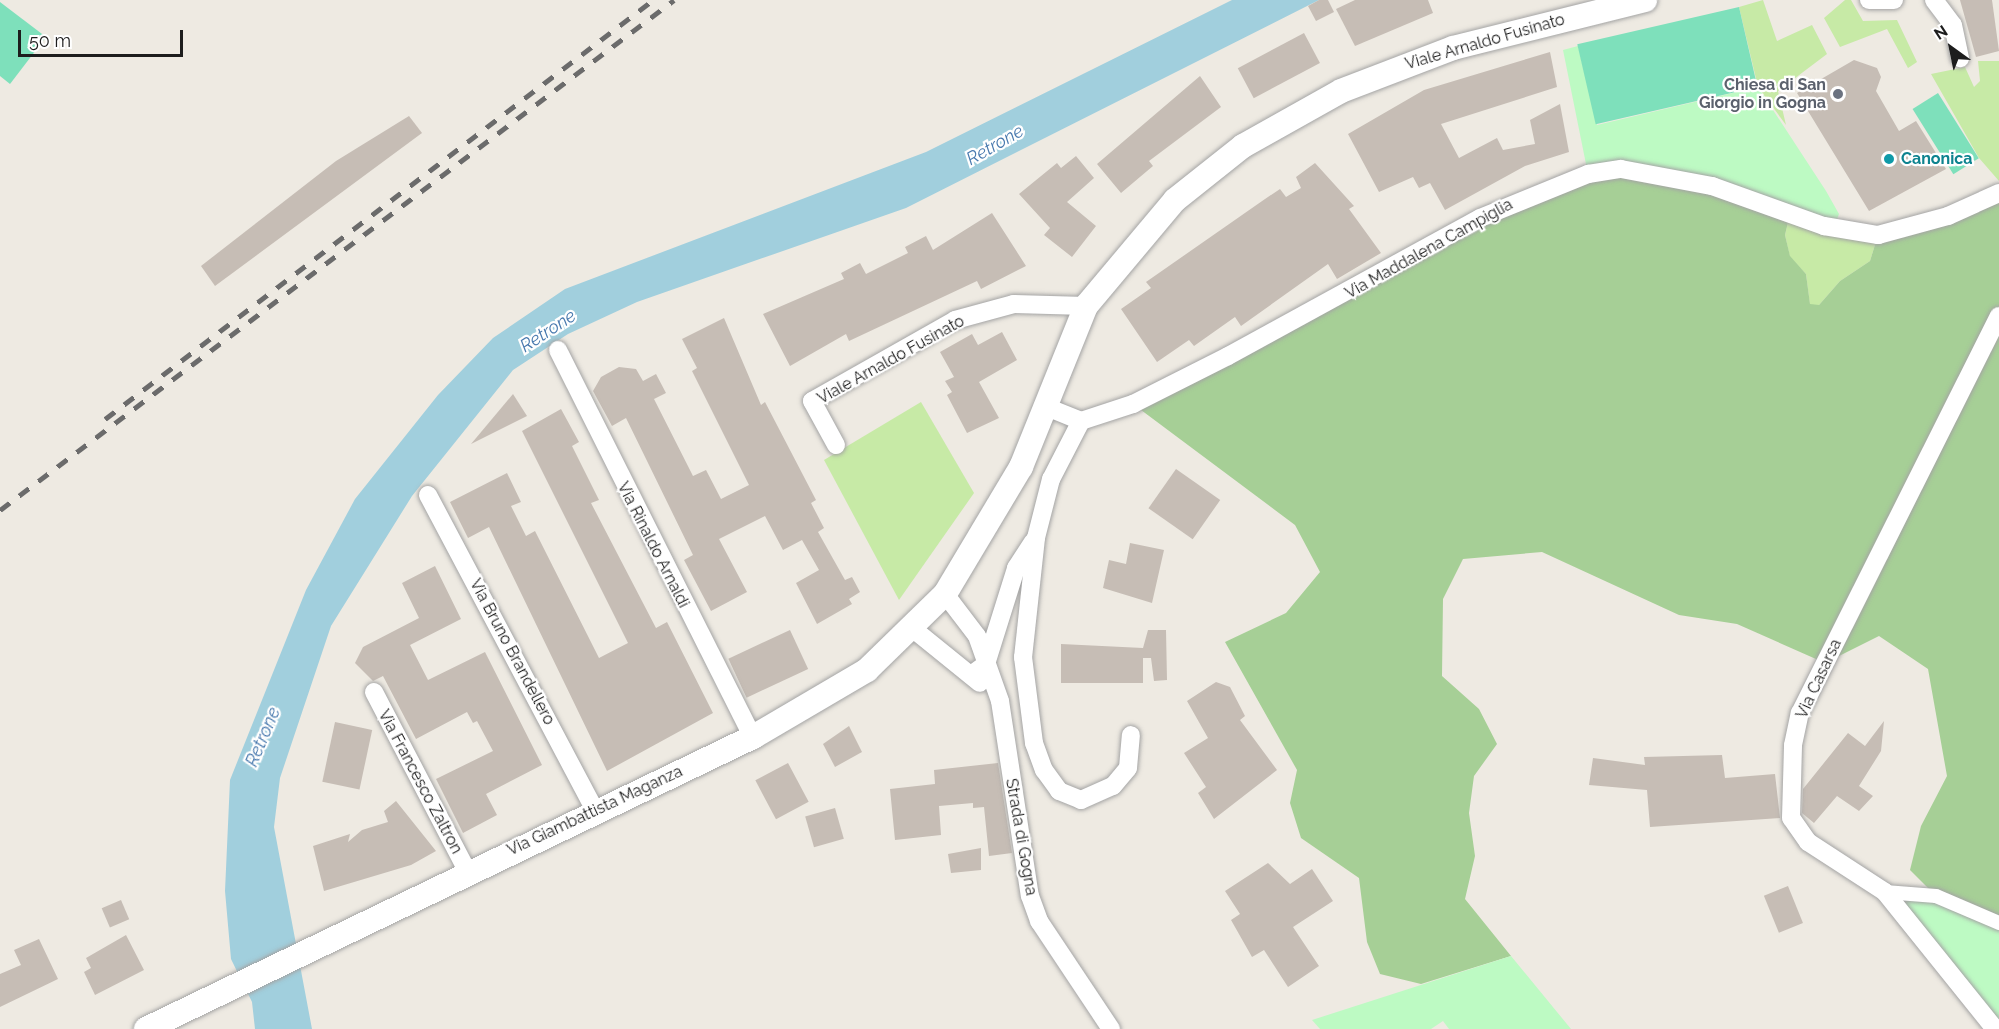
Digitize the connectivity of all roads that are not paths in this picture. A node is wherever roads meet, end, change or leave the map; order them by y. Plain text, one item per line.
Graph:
1 (1645, 0) edge
2 (1869, 0) edge
3 (1894, 0) edge
4 (1934, 0) edge
5 (1960, 58) dead end
6 (1999, 194) edge
7 (1086, 306) junction
8 (1999, 316) edge
9 (558, 350) dead end
10 (1049, 408) junction
11 (1081, 421) junction
12 (836, 445) dead end
13 (428, 495) dead end
14 (989, 524) joint
15 (1036, 538) junction
16 (945, 594) junction
17 (912, 628) junction
18 (986, 664) junction
19 (970, 675) junction
20 (374, 692) dead end
21 (996, 695) junction
22 (1131, 735) dead end
23 (753, 737) junction
24 (596, 810) junction
25 (467, 871) junction
26 (1885, 892) junction
27 (1999, 923) edge
28 (146, 1029) edge
29 (1111, 1029) edge
30 (1995, 1029) edge

1 - 7 street, Viale Arnaldo Fusinato
2 - 3 street
4 - 5 street
6 - 11 street, Via Maddalena Campiglia
7 - 10 street, Viale Arnaldo Fusinato
7 - 12 street, Viale Arnaldo Fusinato
8 - 26 street, Via Casarsa
9 - 23 street, Via Rinaldo Arnaldi
10 - 11 street
10 - 14 street, Viale Arnaldo Fusinato
11 - 15 street, Strada di Gogna
13 - 24 street, Via Bruno Brandellero
14 - 16 street, Via Giambattista Maganza
15 - 18 street, Strada di Gogna
15 - 22 street, Strada di Gogna
16 - 17 street, Via Giambattista Maganza
16 - 18 street, Strada di Gogna
17 - 19 street
17 - 23 street, Via Giambattista Maganza
18 - 19 street
18 - 21 street, Strada di Gogna
19 - 21 street
20 - 25 street, Via Francesco Zaltron
21 - 29 street, Strada di Gogna
23 - 24 street, Via Giambattista Maganza
24 - 25 street, Via Giambattista Maganza
25 - 28 street, Via Giambattista Maganza
26 - 27 street
26 - 30 street, Via Casarsa

